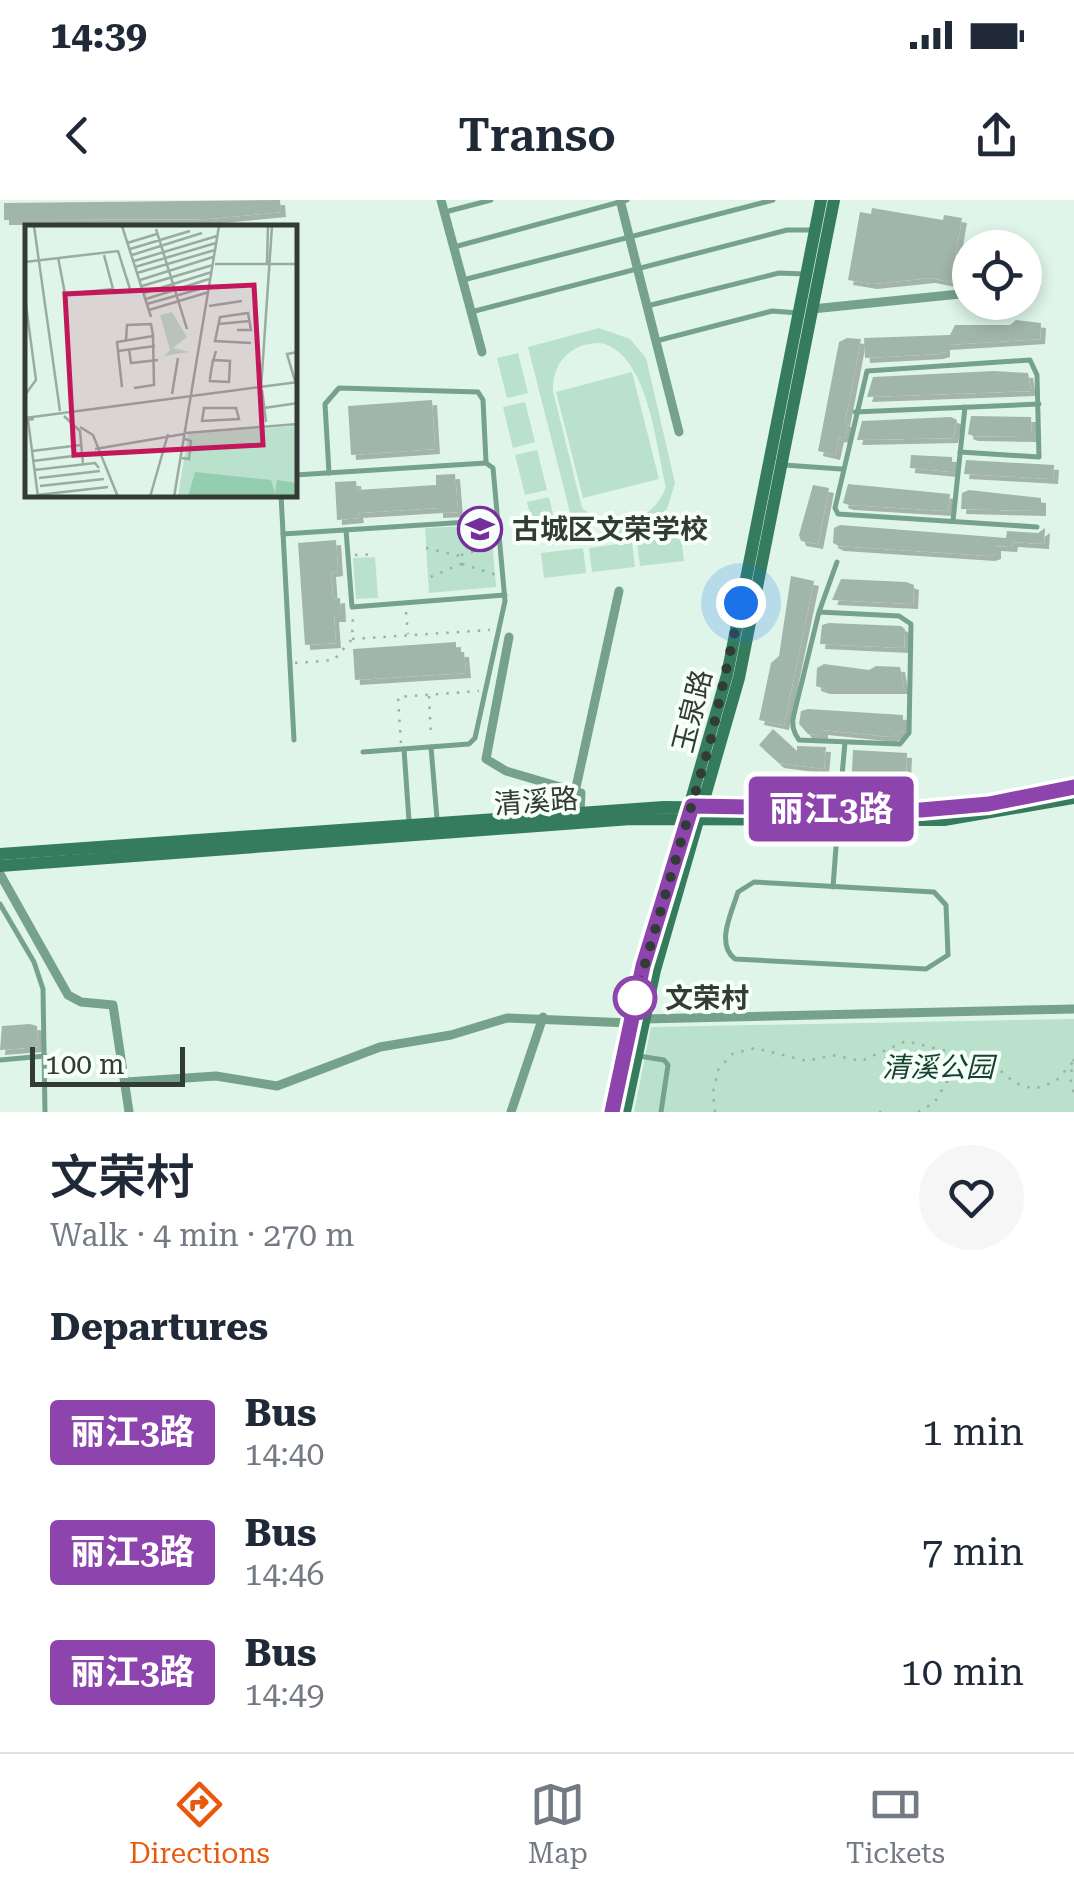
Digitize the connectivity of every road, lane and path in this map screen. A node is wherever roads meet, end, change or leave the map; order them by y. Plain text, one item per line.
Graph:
1 (442, 200) edge
2 (491, 200) edge
3 (773, 200) edge
4 (821, 200) edge
5 (834, 200) edge
6 (622, 201) edge
7 (445, 212) junction
8 (815, 230) junction
9 (630, 237) junction
10 (454, 247) junction
11 (638, 270) junction
12 (806, 274) junction
13 (462, 280) junction
14 (952, 295) edge
15 (647, 306) junction
16 (805, 311) junction
17 (471, 312) junction
18 (656, 342) junction
19 (482, 352) dead end
20 (1040, 404) junction
21 (965, 407) junction
22 (856, 412) junction
23 (679, 432) dead end
24 (960, 452) junction
25 (486, 463) junction
26 (781, 465) junction
27 (841, 470) junction
28 (330, 473) junction
29 (298, 475) edge
30 (281, 498) edge
31 (499, 520) junction
32 (477, 521) junction
33 (953, 521) junction
34 (1036, 527) dead end
35 (346, 530) junction
36 (283, 534) junction
37 (426, 548) dead end
38 (376, 554) dead end
39 (348, 556) junction
40 (460, 556) junction
41 (837, 562) dead end
42 (461, 564) junction
43 (504, 574) junction
44 (428, 578) dead end
45 (620, 591) dead end
46 (505, 596) junction
47 (406, 603) junction
48 (352, 608) junction
49 (820, 612) junction
50 (499, 629) junction
51 (408, 635) junction
52 (509, 637) dead end
53 (352, 639) junction
54 (290, 664) junction
55 (486, 691) junction
56 (429, 694) junction
57 (294, 740) dead end
58 (844, 742) junction
59 (431, 747) junction
60 (403, 749) junction
61 (363, 752) dead end
62 (1074, 787) edge
63 (575, 792) junction
64 (1074, 798) edge
65 (697, 811) junction
66 (580, 812) junction
67 (838, 815) junction
68 (437, 822) junction
69 (409, 824) junction
70 (0, 854) edge
71 (0, 866) edge
72 (0, 874) edge
73 (833, 887) junction
74 (0, 904) edge
75 (1074, 1009) edge
76 (543, 1017) junction
77 (637, 1021) junction
78 (45, 1056) junction
79 (636, 1056) junction
80 (962, 1057) junction
81 (0, 1060) edge
82 (1073, 1061) edge
83 (126, 1082) junction
84 (1074, 1094) edge
85 (45, 1112) edge
86 (129, 1112) edge
87 (511, 1112) edge
88 (612, 1112) edge
89 (625, 1112) edge
90 (661, 1112) edge
91 (715, 1112) edge
92 (879, 1112) edge
93 (888, 1112) edge
94 (918, 1112) edge

1 - 7 street
2 - 7 lane
3 - 9 lane
4 - 8 street, 玉泉路
5 - 16 street, 玉泉路
6 - 9 street
6 - 10 lane
7 - 10 street
8 - 11 lane
8 - 12 street, 玉泉路
9 - 11 street
9 - 13 lane
10 - 13 street
11 - 15 street
11 - 17 lane
12 - 15 lane
12 - 16 street, 玉泉路
13 - 17 street
14 - 16 street
15 - 18 street
16 - 18 lane
16 - 26 street, 玉泉路
16 - 65 street, 玉泉路
17 - 19 street
18 - 23 street
20 - 21 lane
20 - 22 lane
20 - 24 lane
21 - 22 lane
21 - 24 lane
22 - 27 lane
24 - 33 lane
25 - 28 lane
25 - 28 lane
25 - 31 lane
26 - 27 lane
26 - 65 street, 玉泉路
27 - 33 lane
28 - 29 lane
30 - 36 lane
31 - 32 lane
31 - 43 lane
32 - 35 lane
32 - 40 path
33 - 34 lane
35 - 36 lane
35 - 39 lane
36 - 54 lane
37 - 40 path
38 - 39 path
39 - 48 lane
40 - 42 path
41 - 49 lane
42 - 43 path
42 - 44 path
43 - 46 lane
45 - 63 street
46 - 47 lane
46 - 50 lane
47 - 48 lane
47 - 51 path
48 - 53 path
49 - 58 lane
49 - 58 lane
50 - 51 path
50 - 55 lane
51 - 53 path
52 - 63 street
53 - 54 path
54 - 57 lane
55 - 56 path
55 - 59 lane
56 - 59 path
56 - 60 path
58 - 67 lane
59 - 60 lane
59 - 68 lane
60 - 61 lane
60 - 69 lane
62 - 67 street, 清溪路
63 - 66 street
64 - 67 street, 清溪路
65 - 66 street, 清溪路
65 - 67 street, 清溪路
65 - 71 street, 清溪路
65 - 77 street, 玉泉路
66 - 68 street, 清溪路
67 - 73 lane
68 - 69 street, 清溪路
69 - 70 street, 清溪路
72 - 83 street
73 - 73 lane
74 - 78 lane
75 - 77 street
76 - 77 street
76 - 83 street
76 - 87 street
77 - 79 street, 玉泉路
77 - 88 street, 玉泉路
78 - 81 lane
78 - 85 lane
79 - 89 street, 玉泉路
79 - 90 lane
80 - 82 path
80 - 91 path
80 - 94 path
82 - 84 path
83 - 86 street
92 - 93 path

